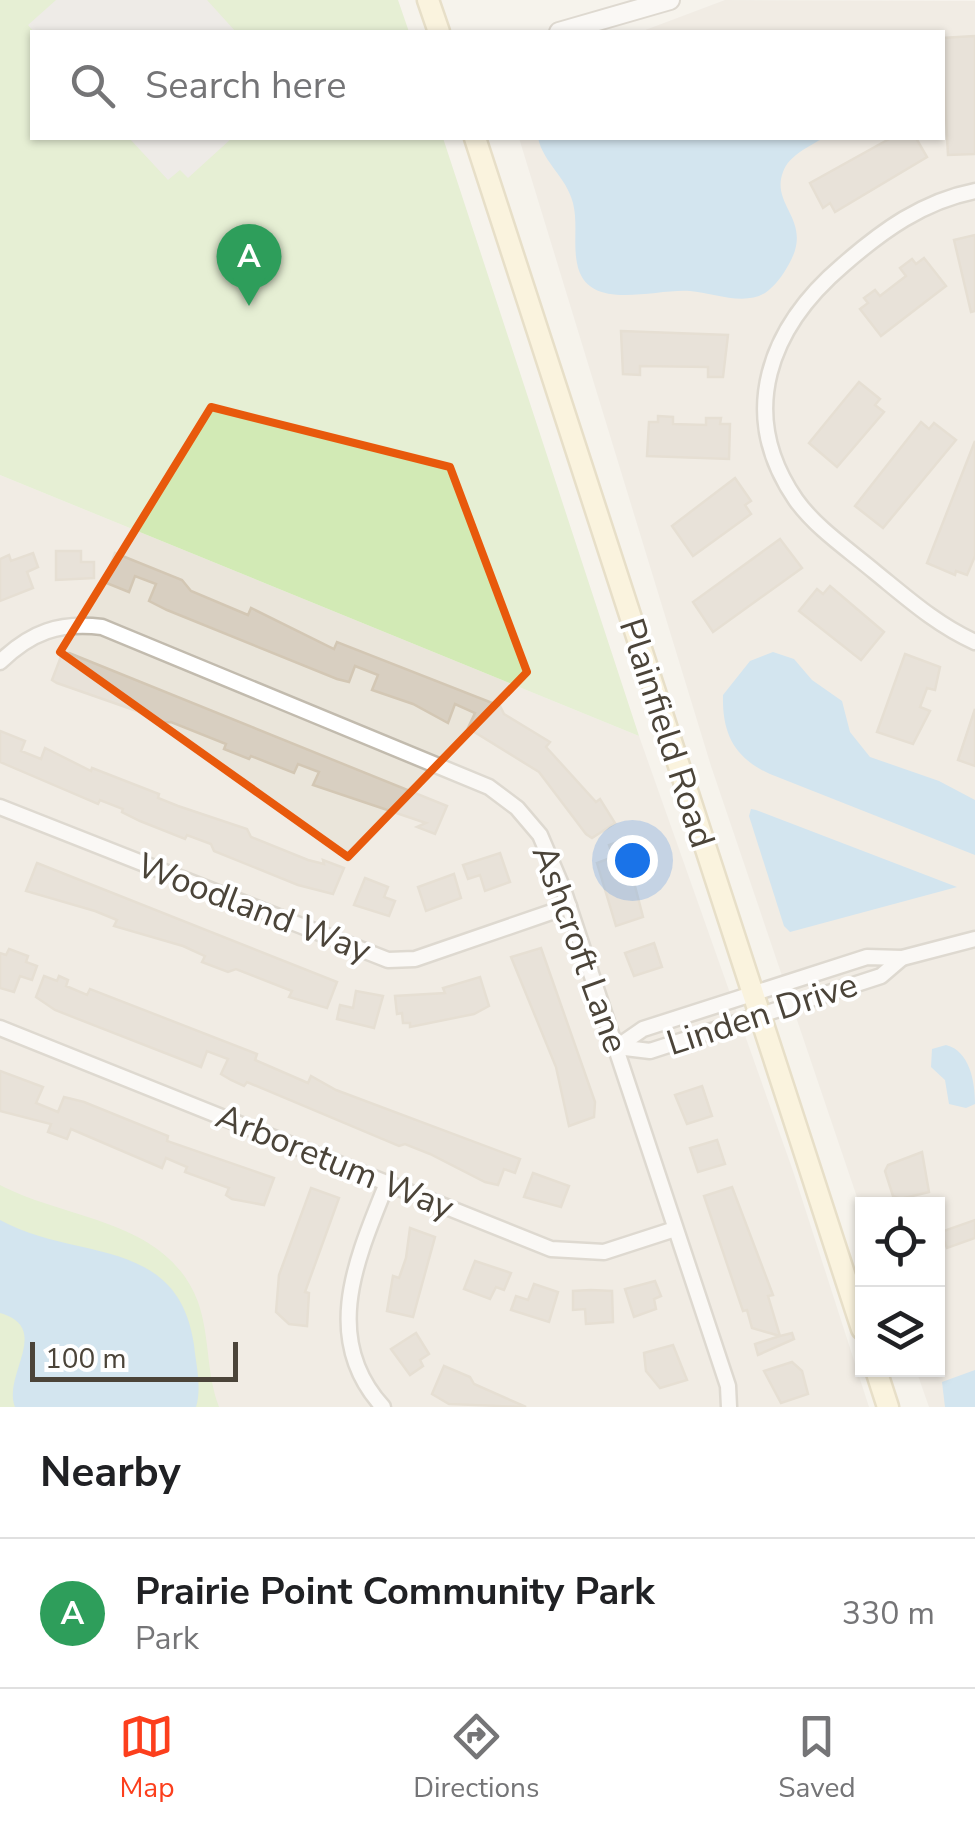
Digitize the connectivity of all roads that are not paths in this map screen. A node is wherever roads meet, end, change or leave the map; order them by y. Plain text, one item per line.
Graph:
1 (428, 0) edge
2 (670, 0) edge
3 (438, 30) edge
4 (566, 30) edge
5 (476, 140) edge
6 (975, 191) edge
7 (975, 642) edge
8 (0, 662) edge
9 (0, 807) edge
10 (569, 906) junction
11 (975, 939) edge
12 (902, 958) junction
13 (756, 1004) junction
14 (0, 1028) edge
15 (617, 1048) junction
16 (387, 1184) junction
17 (675, 1229) junction
18 (855, 1307) edge
19 (878, 1377) edge
20 (383, 1407) edge
21 (729, 1407) edge
22 (888, 1407) edge

1 - 3 main road
2 - 4 street
5 - 13 main road, Plainfield Road
6 - 7 street
8 - 10 street, Ashcroft Lane
9 - 10 street, Woodland Way
10 - 15 street, Ashcroft Lane
11 - 12 street, Linden Drive
12 - 13 street, Linden Drive
12 - 13 street, Linden Drive
13 - 15 street, Linden Drive
13 - 15 street, Linden Drive
13 - 18 main road, Plainfield Road
14 - 16 street, Arboretum Way
15 - 17 street, Ashcroft Lane
16 - 17 street, Arboretum Way
16 - 20 street
17 - 21 street, Ashcroft Lane
19 - 22 main road

